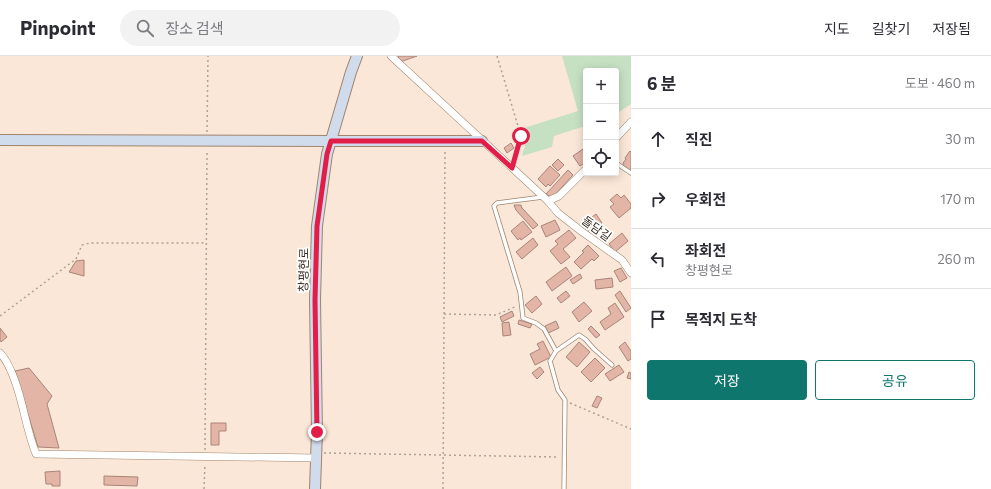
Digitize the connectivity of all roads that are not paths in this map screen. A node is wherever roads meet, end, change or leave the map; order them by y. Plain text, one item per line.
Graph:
1 (357, 56) edge
2 (391, 56) edge
3 (631, 122) edge
4 (619, 135) edge
5 (0, 140) edge
6 (331, 141) junction
7 (482, 141) junction
8 (619, 165) edge
9 (583, 172) edge
10 (631, 173) edge
11 (546, 199) junction
12 (631, 273) edge
13 (556, 351) junction
14 (0, 353) edge
15 (612, 365) dead end
16 (316, 455) junction
17 (316, 489) edge
18 (564, 489) edge

1 - 6 street, 창평현로
2 - 7 street, 돌담길
3 - 4 street
5 - 6 street
6 - 7 street
6 - 16 street, 창평현로
7 - 11 street, 돌담길
8 - 10 lane
9 - 11 street
11 - 12 street, 돌담길
11 - 13 lane
13 - 15 lane
13 - 18 lane
14 - 16 street
16 - 17 street, 창평현로

